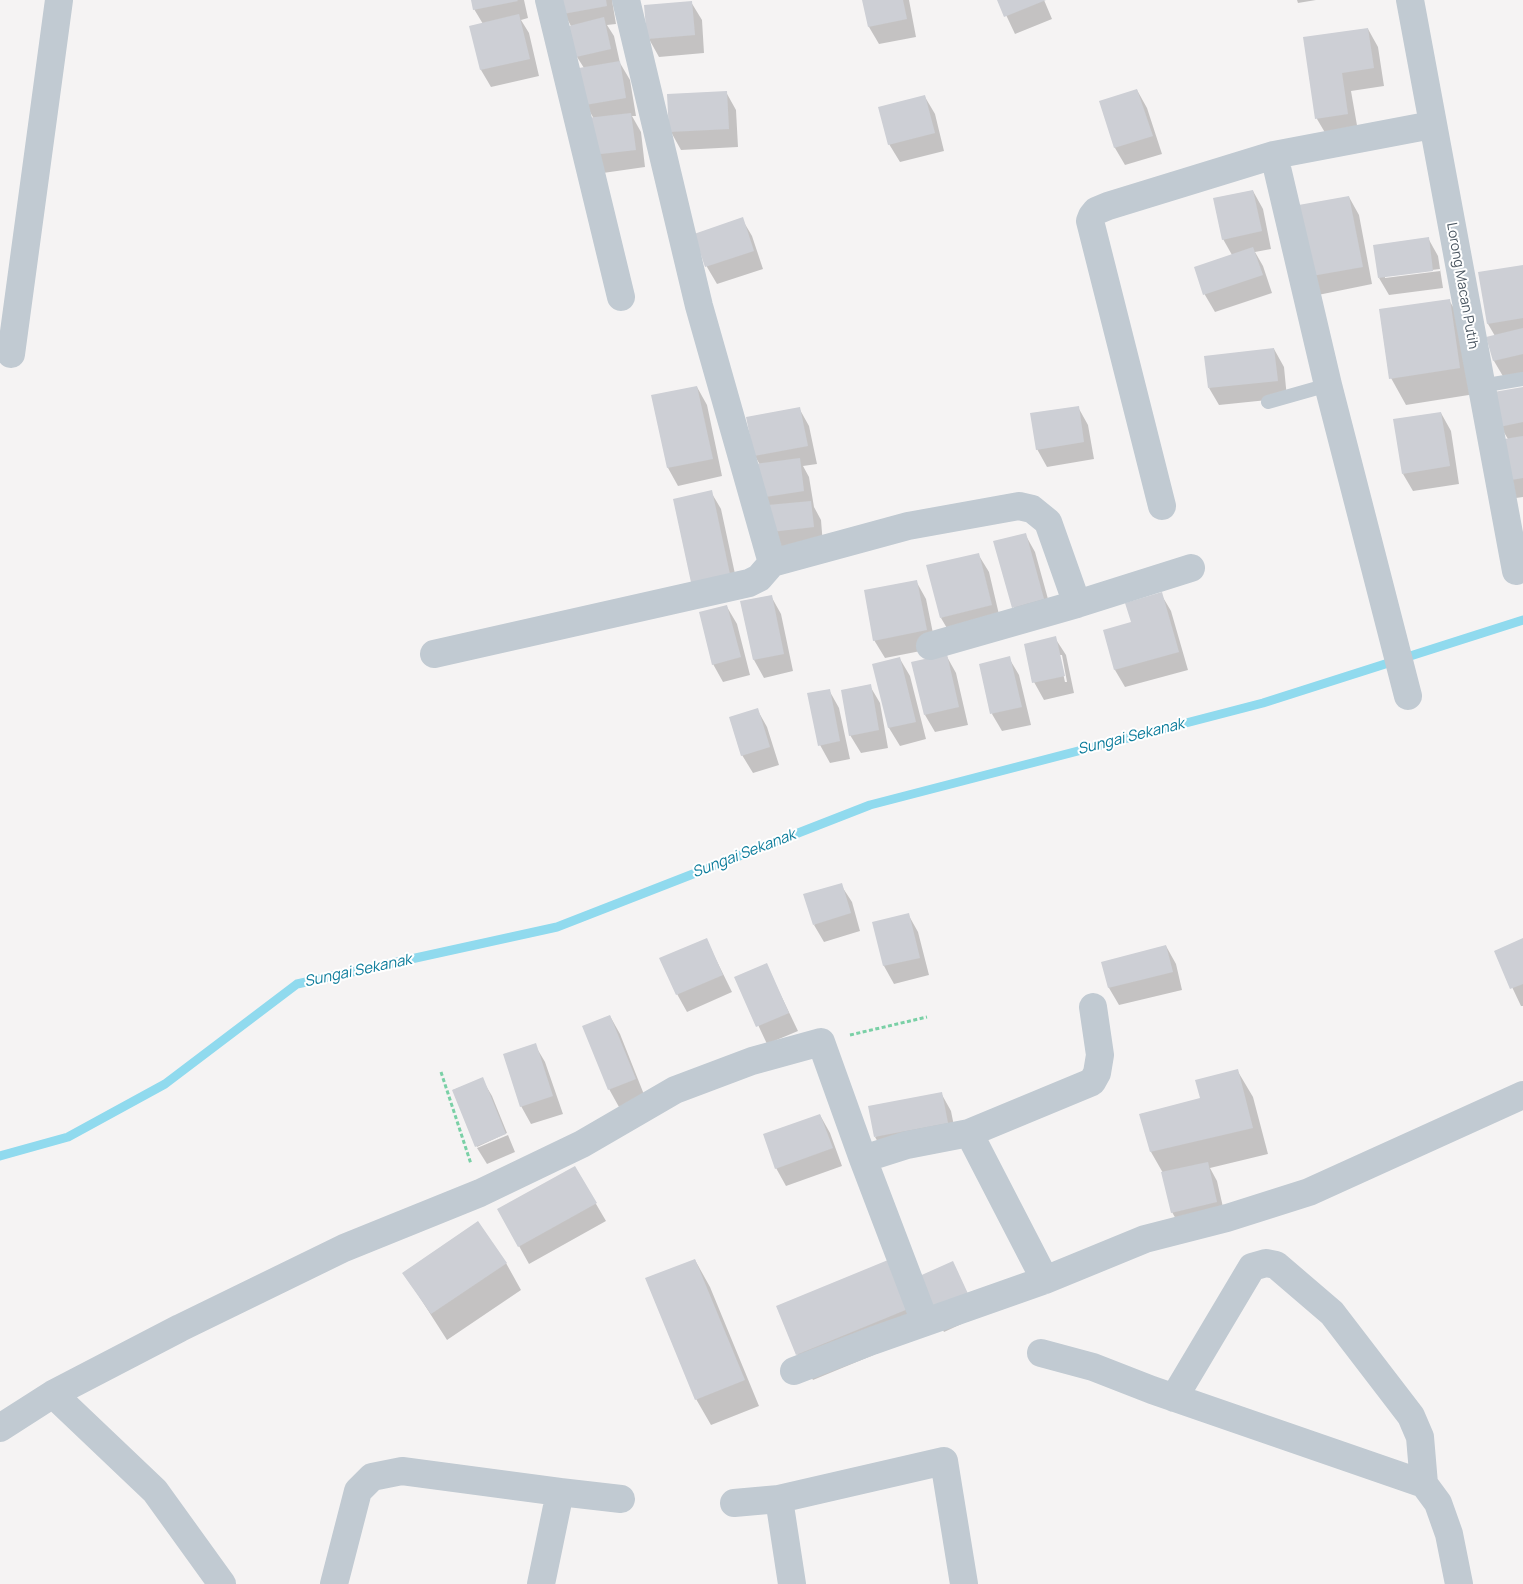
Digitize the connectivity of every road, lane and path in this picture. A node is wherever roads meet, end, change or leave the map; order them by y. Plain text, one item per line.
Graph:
1 (59, 0) edge
2 (549, 0) edge
3 (626, 0) edge
4 (1410, 0) edge
5 (1432, 125) junction
6 (1274, 155) junction
7 (621, 297) dead end
8 (11, 354) dead end
9 (1523, 379) edge
10 (1328, 385) junction
11 (1481, 386) junction
12 (1268, 402) dead end
13 (1162, 506) dead end
14 (772, 563) junction
15 (1191, 568) dead end
16 (1516, 571) dead end
17 (1077, 604) junction
18 (930, 646) dead end
19 (434, 654) dead end
20 (1406, 690) dead end
21 (1092, 1007) dead end
22 (927, 1017) dead end
23 (821, 1042) junction
24 (441, 1072) dead end
25 (1523, 1094) edge
26 (969, 1133) junction
27 (863, 1159) junction
28 (480, 1193) junction
29 (1045, 1280) junction
30 (925, 1322) junction
31 (1041, 1353) dead end
32 (794, 1371) dead end
33 (53, 1394) junction
34 (1174, 1398) junction
35 (0, 1428) edge
36 (1424, 1484) junction
37 (560, 1492) junction
38 (621, 1499) dead end
39 (779, 1499) junction
40 (734, 1503) dead end
41 (222, 1584) edge
42 (334, 1584) edge
43 (541, 1584) edge
44 (792, 1584) edge
45 (964, 1584) edge
46 (1459, 1584) edge

1 - 8 street
2 - 7 street
3 - 14 street
4 - 5 street, Lorong Macan Putih
5 - 6 street
5 - 11 street, Lorong Macan Putih
6 - 10 street
6 - 13 street
9 - 11 lane
10 - 12 lane
10 - 20 street
11 - 16 street, Lorong Macan Putih
14 - 17 street
14 - 19 street
15 - 17 street
17 - 18 street
21 - 26 street
22 - 23 path
23 - 27 street
23 - 28 street
24 - 28 path
25 - 29 street
26 - 27 street
26 - 29 street
27 - 30 street
28 - 33 street
29 - 30 street
30 - 32 street
31 - 34 street
33 - 35 street
33 - 41 street
34 - 36 street
34 - 36 street
36 - 46 street
37 - 38 street
37 - 42 street
37 - 43 street
39 - 40 street
39 - 44 street
39 - 45 street

